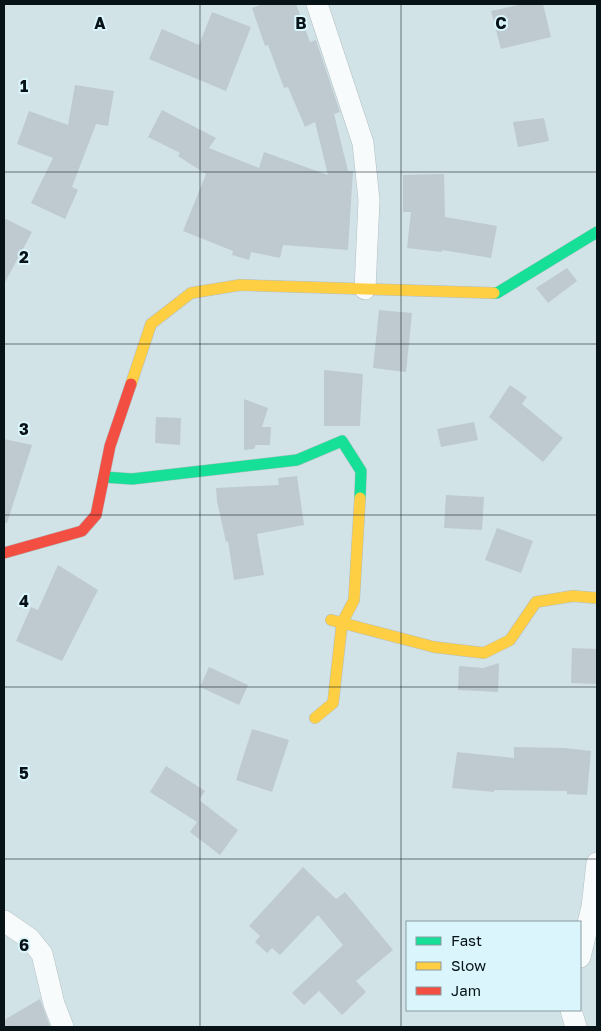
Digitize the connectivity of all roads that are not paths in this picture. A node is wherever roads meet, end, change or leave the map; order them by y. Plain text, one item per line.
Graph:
1 (317, 4) edge
2 (597, 232) edge
3 (365, 289) junction
4 (104, 477) junction
5 (4, 553) edge
6 (597, 598) edge
7 (336, 622) junction
8 (315, 718) dead end
9 (597, 863) edge
10 (4, 921) edge
11 (581, 953) edge
12 (572, 1011) edge
13 (63, 1027) edge
14 (576, 1027) edge

1 - 3 street
2 - 3 street
3 - 4 street
4 - 5 street
4 - 7 street
6 - 7 street
7 - 8 street
9 - 11 street
10 - 13 street
12 - 14 street

